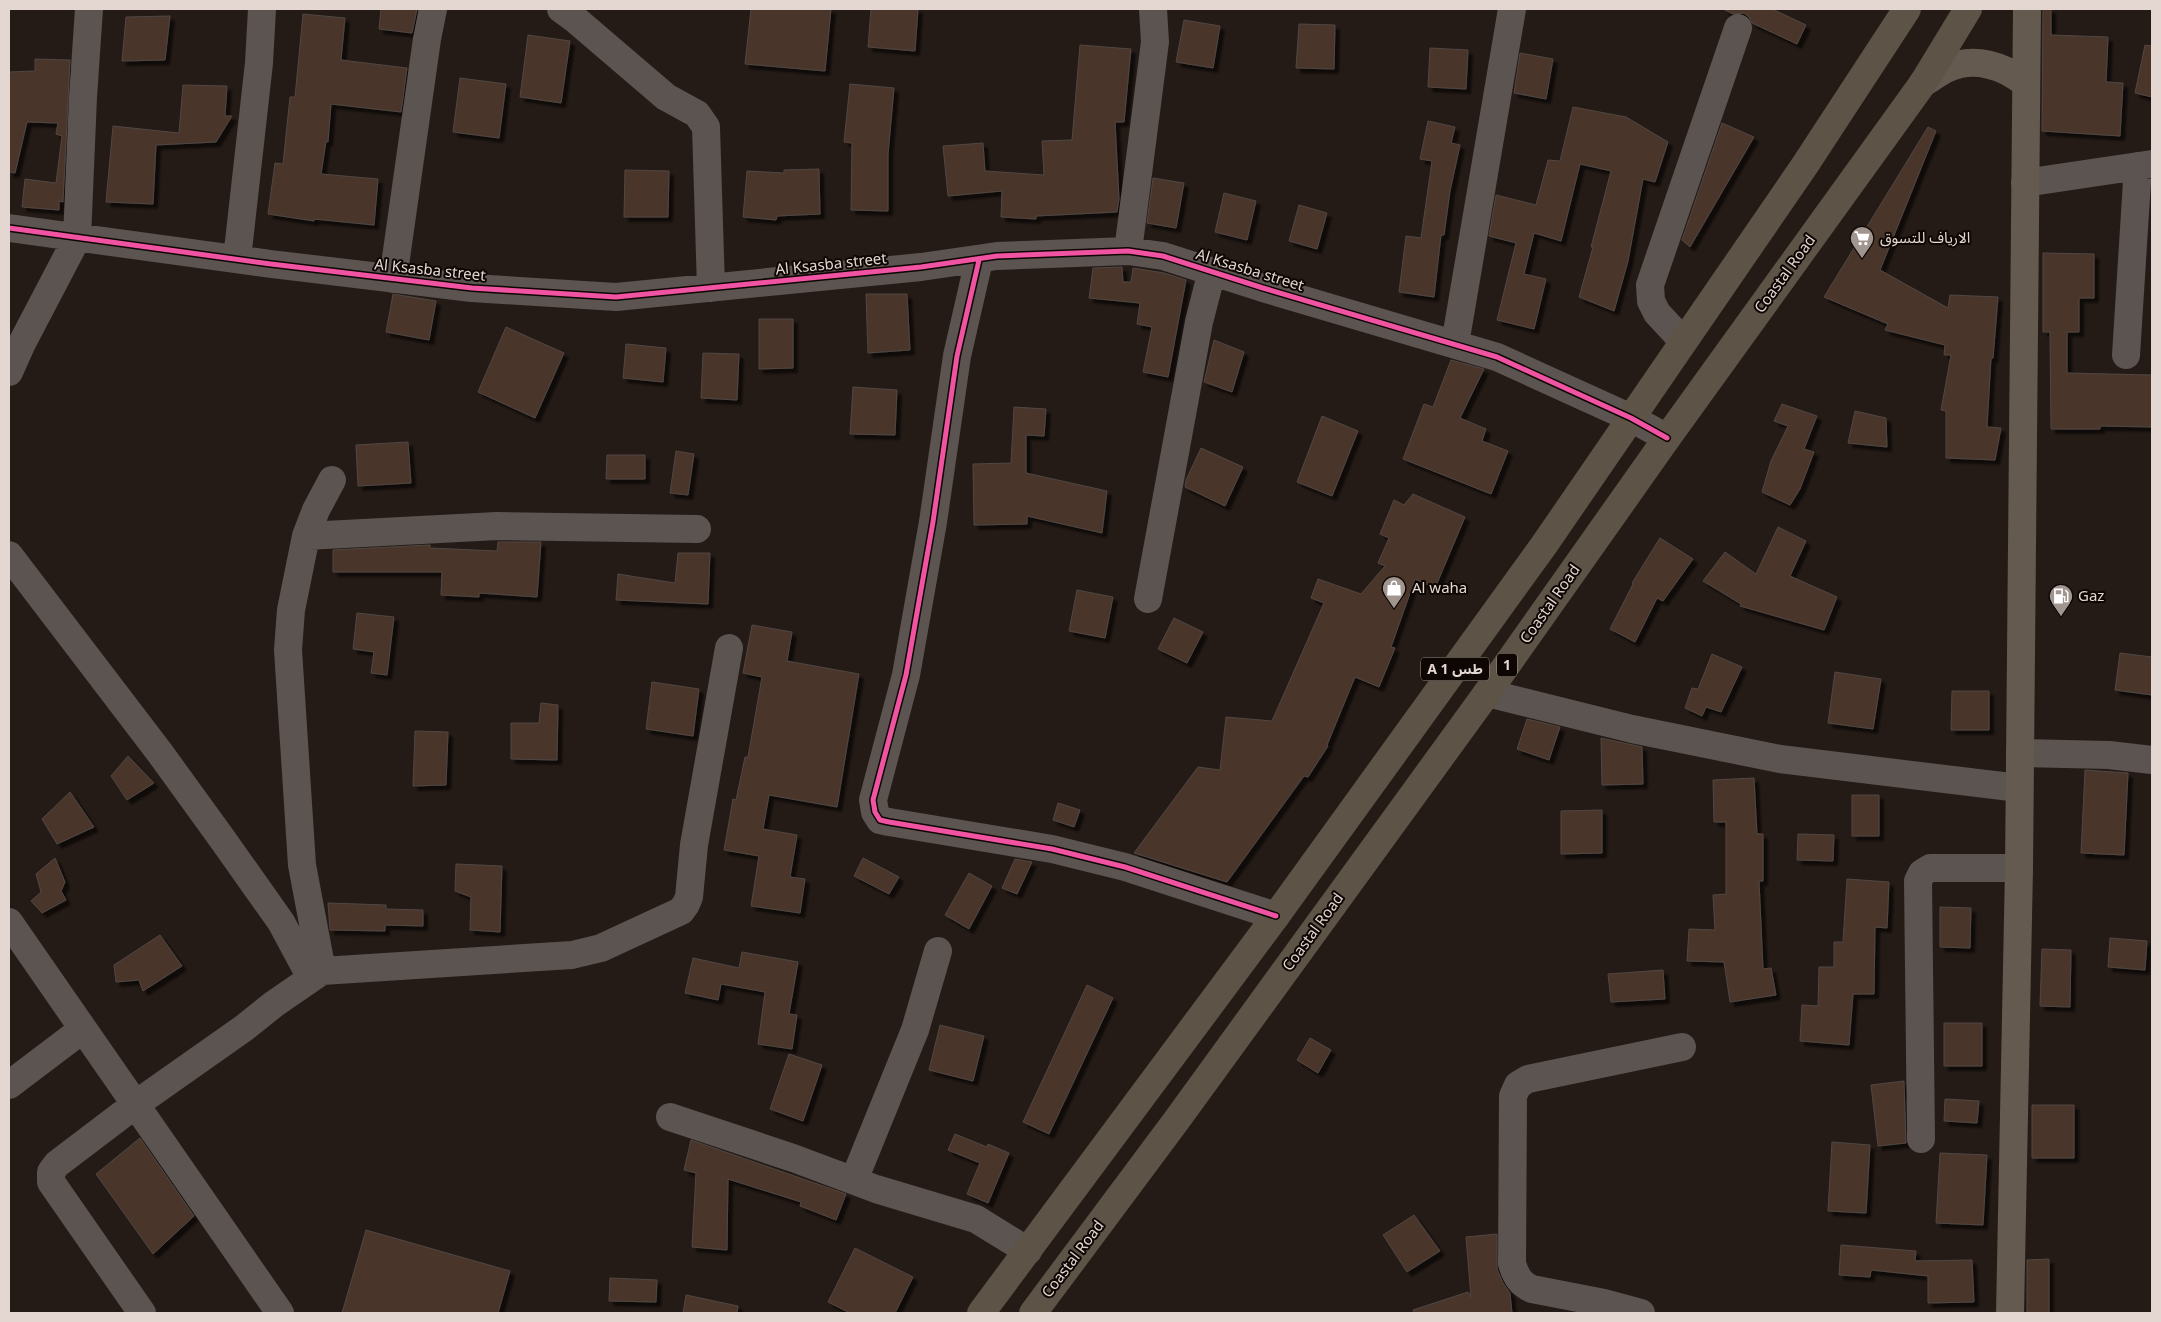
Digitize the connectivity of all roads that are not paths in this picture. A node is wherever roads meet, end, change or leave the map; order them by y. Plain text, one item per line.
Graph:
1 (89, 9) edge
2 (262, 9) edge
3 (434, 9) edge
4 (561, 9) edge
5 (1153, 9) edge
6 (1512, 9) edge
7 (1907, 9) edge
8 (1968, 9) edge
9 (2027, 9) edge
10 (1738, 28) dead end
11 (1923, 83) junction
12 (2026, 84) junction
13 (2145, 165) edge
14 (2025, 183) junction
15 (9, 228) edge
16 (77, 238) junction
17 (1128, 251) junction
18 (237, 259) junction
19 (979, 260) junction
20 (1212, 271) junction
21 (393, 279) junction
22 (711, 288) junction
23 (1683, 341) junction
24 (1455, 344) junction
25 (2126, 356) dead end
26 (9, 372) edge
27 (1631, 418) junction
28 (1667, 438) junction
29 (332, 480) dead end
30 (696, 529) dead end
31 (306, 536) junction
32 (9, 555) edge
33 (1148, 599) dead end
34 (729, 648) dead end
35 (1487, 693) junction
36 (2020, 754) junction
37 (2152, 760) edge
38 (2019, 788) junction
39 (2019, 868) junction
40 (1276, 916) junction
41 (9, 922) edge
42 (938, 951) dead end
43 (316, 974) junction
44 (83, 1029) junction
45 (1682, 1046) dead end
46 (9, 1085) edge
47 (136, 1104) junction
48 (670, 1117) dead end
49 (1921, 1139) dead end
50 (854, 1180) junction
51 (1028, 1251) junction
52 (142, 1313) edge
53 (280, 1313) edge
54 (980, 1313) edge
55 (1033, 1313) edge
56 (1641, 1313) edge
57 (2010, 1313) edge

1 - 16 street
2 - 18 street
3 - 21 street
4 - 22 street
5 - 17 street
6 - 24 street
7 - 23 highway, A 1 طس
8 - 11 highway, Coastal Road / 1
9 - 12 main road
10 - 23 street
11 - 12 main road
11 - 28 highway, Coastal Road / 1
12 - 14 main road
13 - 14 street
13 - 25 street
14 - 36 main road
15 - 16 street, Al Ksasba street
16 - 18 street, Al Ksasba street
16 - 26 street
17 - 19 street, Al Ksasba street
17 - 20 street, Al Ksasba street
18 - 21 street, Al Ksasba street
19 - 22 street, Al Ksasba street
19 - 40 street
20 - 24 street, Al Ksasba street
20 - 33 street
21 - 22 street, Al Ksasba street
23 - 27 highway, A 1 طس
24 - 27 street, Al Ksasba street
27 - 28 street, Al Ksasba street
27 - 40 highway, A 1 طس
28 - 35 highway, Coastal Road / 1
29 - 31 street
30 - 31 street
31 - 43 street
32 - 43 street
34 - 43 street
35 - 38 street
35 - 55 highway, Coastal Road / 1
36 - 37 street
36 - 38 main road
38 - 39 main road
39 - 49 street
39 - 57 main road
40 - 51 highway, A 1 طس
41 - 44 street
42 - 50 street
43 - 47 street
44 - 46 street
44 - 47 street
45 - 56 street
47 - 52 street
47 - 53 street
48 - 50 street
50 - 51 street
51 - 54 highway, A 1 طس

